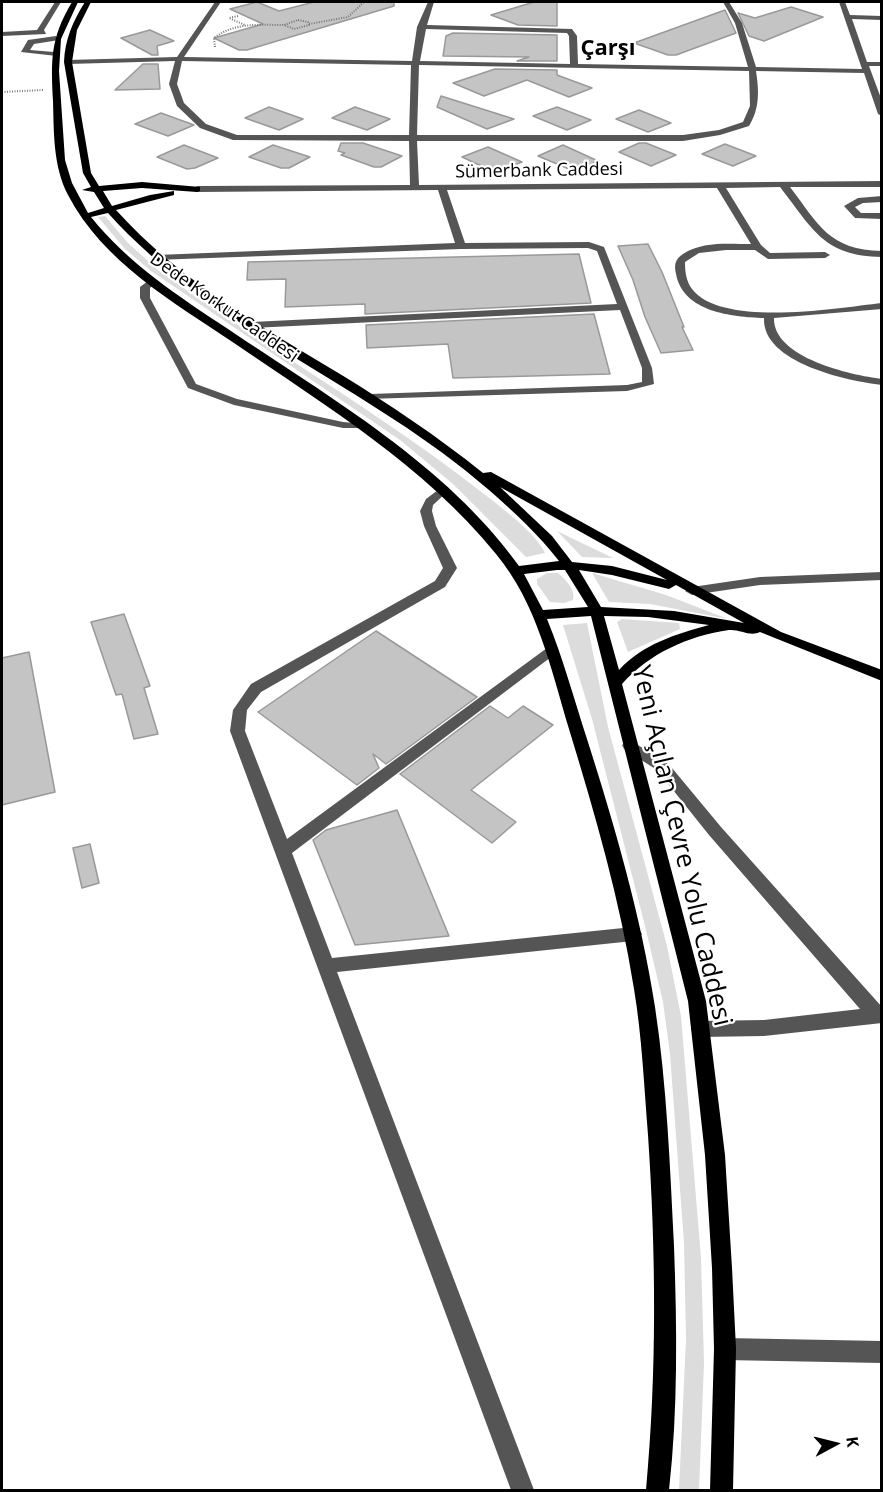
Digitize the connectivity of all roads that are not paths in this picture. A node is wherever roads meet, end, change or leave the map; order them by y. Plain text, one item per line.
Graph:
1 (58, 2) edge
2 (75, 2) edge
3 (88, 2) edge
4 (218, 2) edge
5 (431, 2) edge
6 (726, 2) edge
7 (842, 2) edge
8 (847, 17) junction
9 (882, 18) edge
10 (421, 27) junction
11 (39, 33) junction
12 (2, 34) edge
13 (57, 35) junction
14 (54, 54) junction
15 (179, 59) junction
16 (68, 62) junction
17 (415, 64) junction
18 (882, 64) edge
19 (574, 66) junction
20 (865, 67) junction
21 (752, 68) junction
22 (882, 114) edge
23 (413, 137) junction
24 (882, 184) edge
25 (783, 185) junction
26 (720, 186) junction
27 (94, 189) junction
28 (197, 189) junction
29 (415, 189) junction
30 (442, 189) junction
31 (71, 193) junction
32 (880, 202) edge
33 (111, 210) junction
34 (86, 216) junction
35 (882, 216) edge
36 (461, 246) junction
37 (757, 247) junction
38 (882, 254) edge
39 (825, 255) dead end
40 (157, 258) junction
41 (152, 280) junction
42 (882, 306) edge
43 (622, 307) junction
44 (769, 316) junction
45 (252, 325) junction
46 (882, 382) edge
47 (370, 398) junction
48 (361, 426) junction
49 (452, 456) junction
50 (441, 491) junction
51 (567, 564) junction
52 (516, 571) junction
53 (882, 576) edge
54 (692, 591) junction
55 (596, 610) junction
56 (541, 615) junction
57 (732, 625) junction
58 (776, 635) junction
59 (552, 651) junction
60 (882, 676) edge
61 (616, 682) junction
62 (629, 745) junction
63 (283, 851) junction
64 (633, 934) junction
65 (326, 966) junction
66 (879, 1015) edge
67 (700, 1029) junction
68 (725, 1348) junction
69 (882, 1352) edge
70 (522, 1491) edge
71 (658, 1491) edge
72 (722, 1491) edge

1 - 11 street
2 - 13 main road, Dede Korkut Caddesi
3 - 16 main road, Dede Korkut Caddesi
4 - 15 street
5 - 10 street
6 - 21 street
7 - 8 street
8 - 9 street
8 - 20 street
10 - 17 street
10 - 19 street
11 - 12 street
11 - 13 street
13 - 14 main road, Dede Korkut Caddesi
13 - 14 street
14 - 31 main road, Dede Korkut Caddesi
15 - 16 street
15 - 17 street
15 - 23 street
16 - 27 main road, Dede Korkut Caddesi
17 - 19 street
17 - 23 street
18 - 20 street
19 - 21 street
20 - 21 street
20 - 22 street
21 - 23 street
23 - 29 street
24 - 25 street, Sümerbank Caddesi
25 - 26 street, Sümerbank Caddesi
25 - 38 street
26 - 30 street, Sümerbank Caddesi
26 - 37 street
27 - 28 main road
27 - 31 main road
27 - 33 main road, Dede Korkut Caddesi
28 - 29 street, Sümerbank Caddesi
28 - 33 main road
29 - 30 street, Sümerbank Caddesi
30 - 36 street
31 - 34 main road, Dede Korkut Caddesi
32 - 35 street
33 - 34 main road
33 - 40 main road, Dede Korkut Caddesi
34 - 41 main road, Dede Korkut Caddesi
36 - 40 street
36 - 43 street
37 - 39 street
37 - 44 street
40 - 45 main road, Dede Korkut Caddesi
41 - 48 main road, Dede Korkut Caddesi
41 - 48 street
42 - 44 street
43 - 45 street
43 - 47 street
44 - 46 street
45 - 47 main road, Dede Korkut Caddesi
47 - 49 main road, Dede Korkut Caddesi
48 - 50 main road, Dede Korkut Caddesi
49 - 51 main road, Dede Korkut Caddesi
49 - 54 main road, Dede Korkut Caddesi
50 - 52 main road, Dede Korkut Caddesi
50 - 63 street
51 - 52 main road, Dede Korkut Caddesi
51 - 54 main road, Dede Korkut Caddesi
51 - 55 main road, Dede Korkut Caddesi
52 - 56 main road, Dede Korkut Caddesi
53 - 54 street
54 - 58 main road, Dede Korkut Caddesi
55 - 56 main road, Dede Korkut Caddesi
55 - 57 main road, Dede Korkut Caddesi
55 - 61 main road, Yeni Açılan Çevre Yolu Caddesi
56 - 59 main road
57 - 58 main road, Dede Korkut Caddesi
57 - 61 main road, Dede Korkut Caddesi
58 - 60 main road, Dede Korkut Caddesi
59 - 63 street
59 - 64 main road
61 - 62 main road, Yeni Açılan Çevre Yolu Caddesi
62 - 66 street
62 - 67 main road, Yeni Açılan Çevre Yolu Caddesi
63 - 65 street
64 - 65 street
64 - 71 main road
65 - 70 street
66 - 67 street
67 - 68 main road, Yeni Açılan Çevre Yolu Caddesi
68 - 69 street
68 - 72 main road, Yeni Açılan Çevre Yolu Caddesi

